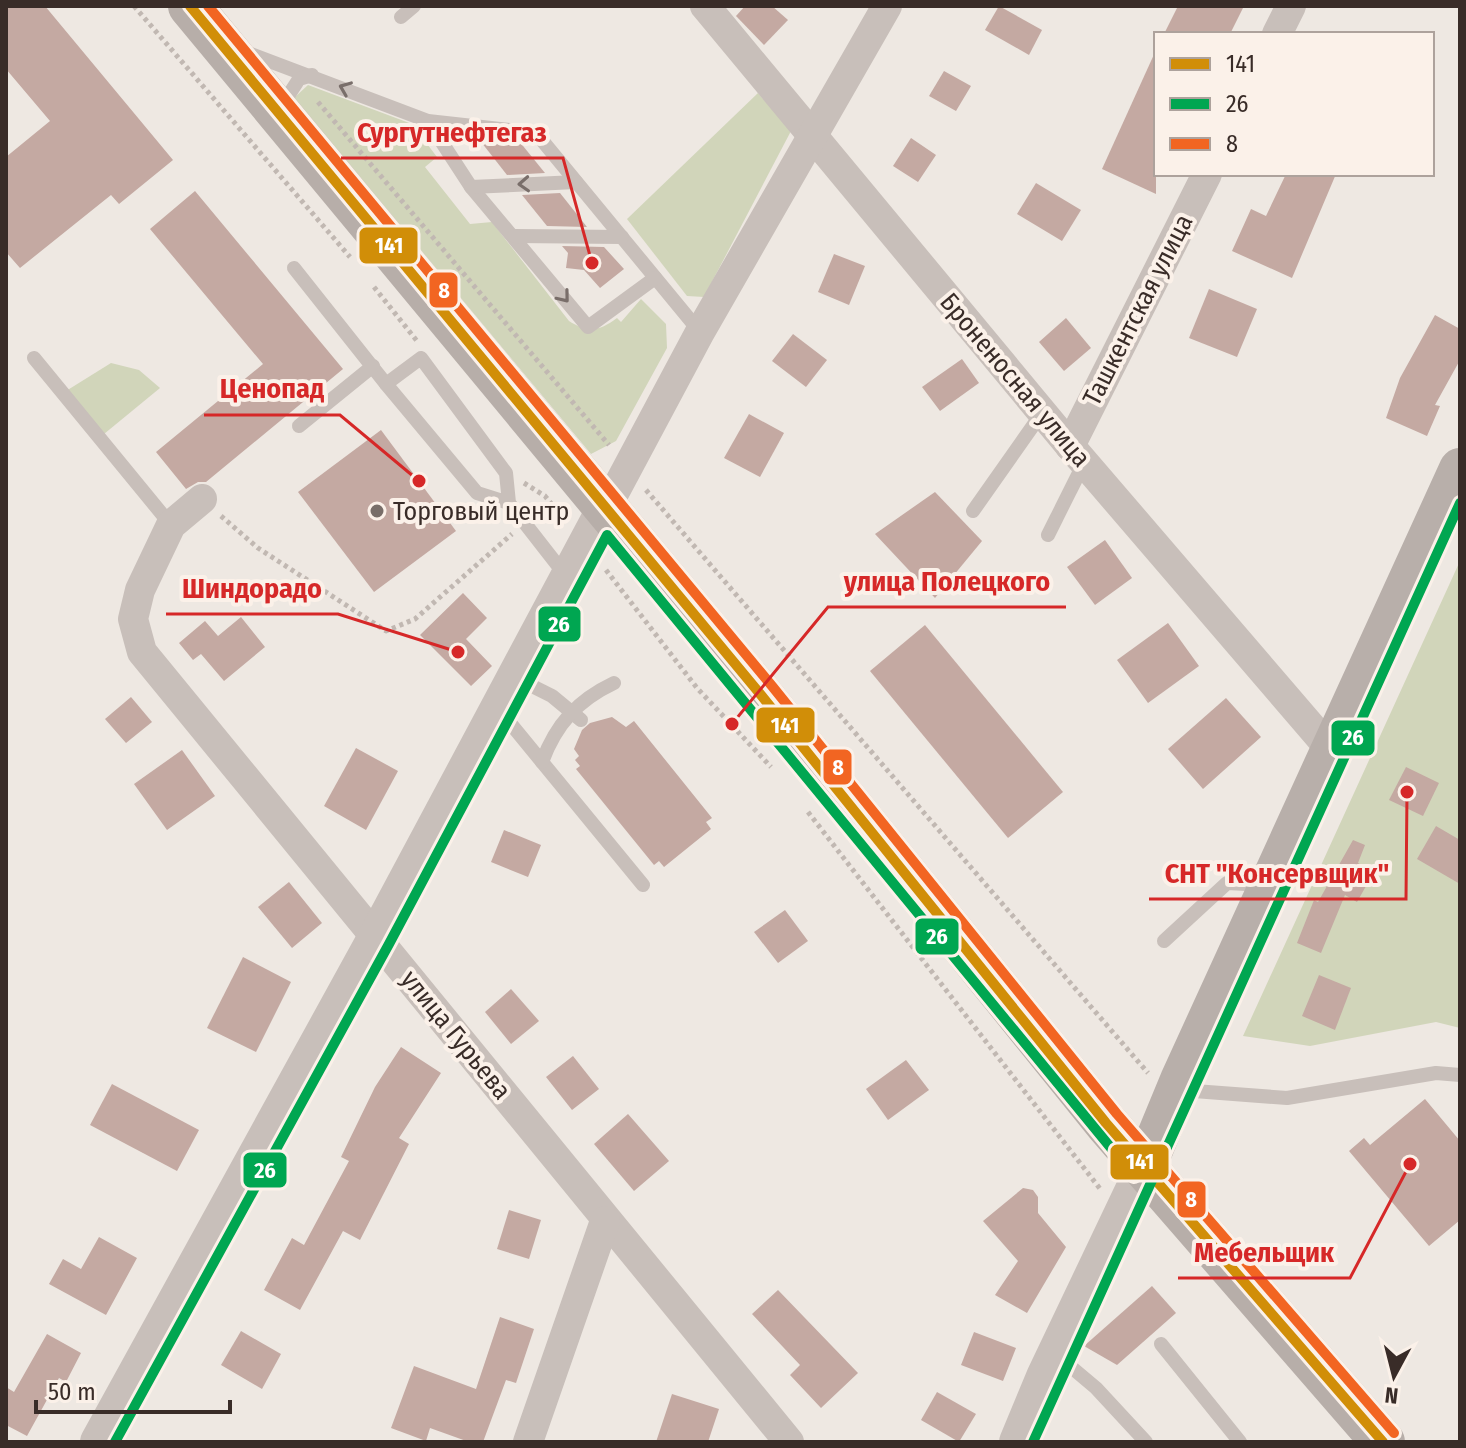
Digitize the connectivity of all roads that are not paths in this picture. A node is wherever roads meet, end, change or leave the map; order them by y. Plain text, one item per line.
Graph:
1 (190, 6) edge
2 (414, 6) edge
3 (705, 6) edge
4 (887, 6) edge
5 (1291, 6) edge
6 (401, 17) dead end
7 (1278, 32) edge
8 (296, 89) junction
9 (428, 121) junction
10 (814, 138) junction
11 (1206, 176) edge
12 (576, 182) junction
13 (471, 187) junction
14 (514, 236) junction
15 (622, 237) junction
16 (294, 268) dead end
17 (655, 278) junction
18 (700, 332) junction
19 (34, 358) dead end
20 (373, 366) junction
21 (386, 384) junction
22 (1042, 413) junction
23 (299, 426) dead end
24 (1077, 455) junction
25 (1460, 469) edge
26 (202, 499) road end
27 (509, 503) junction
28 (973, 511) dead end
29 (171, 525) junction
30 (596, 528) junction
31 (1048, 535) dead end
32 (570, 581) junction
33 (614, 683) dead end
34 (509, 695) junction
35 (577, 715) junction
36 (1331, 750) junction
37 (542, 762) junction
38 (643, 885) dead end
39 (1270, 885) junction
40 (377, 937) junction
41 (1164, 941) dead end
42 (1460, 1075) edge
43 (1174, 1095) junction
44 (1145, 1167) junction
45 (605, 1221) junction
46 (1161, 1344) dead end
47 (1056, 1354) junction
48 (99, 1442) edge
49 (528, 1442) edge
50 (789, 1442) edge
51 (1018, 1442) edge
52 (1146, 1442) edge
53 (1240, 1442) edge
54 (1383, 1442) edge

1 - 8 main road
2 - 6 lane
3 - 10 street, Броненосная улица
4 - 10 street
5 - 7 street
9 -> 8 lane
8 - 30 main road
9 - 12 lane
9 - 13 lane
10 - 18 street
10 - 22 street, Броненосная улица
11 - 24 street, Ташкентская улица
12 -> 13 lane
12 - 15 lane
13 - 14 lane
14 - 15 lane
14 -> 17 lane
15 - 17 lane
16 - 20 lane
17 - 18 lane
18 - 30 street
19 - 29 lane
20 - 21 lane
20 - 23 lane
21 - 27 lane
21 - 27 lane
22 - 24 street, Броненосная улица
22 - 28 lane
24 - 31 lane
24 - 36 street, Броненосная улица
25 - 36 main road
26 - 29 street, улица Гурьева
27 - 32 lane
29 - 40 street, улица Гурьева
30 - 32 street
30 - 44 main road
32 - 34 street
33 - 35 lane
34 - 35 lane
34 - 37 lane
34 - 40 street
35 - 37 lane
36 - 39 main road
37 - 38 lane
39 - 41 lane
39 - 43 main road
40 - 45 street, улица Гурьева
40 - 48 street
42 - 43 lane
43 - 44 main road
44 - 47 street
44 - 54 main road
45 - 49 street
45 - 50 street, улица Гурьева
46 - 53 lane
47 - 51 street
47 - 52 lane

